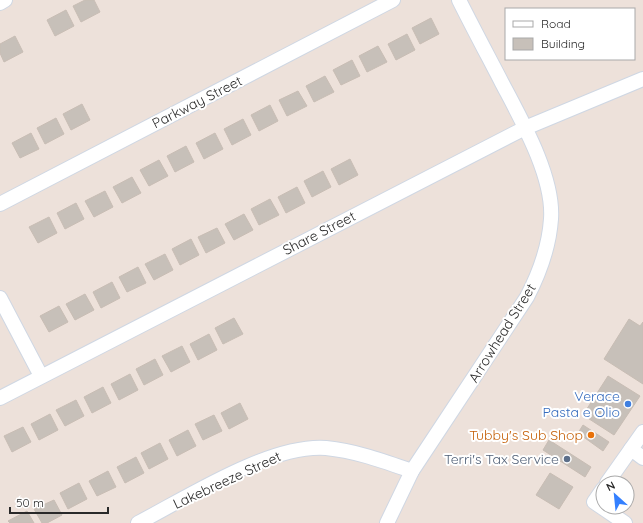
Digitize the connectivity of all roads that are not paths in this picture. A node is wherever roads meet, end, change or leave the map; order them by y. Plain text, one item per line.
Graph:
1 (5, 0) edge
2 (393, 0) edge
3 (459, 0) edge
4 (0, 3) edge
5 (643, 79) edge
6 (525, 128) junction
7 (0, 204) edge
8 (0, 298) edge
9 (41, 376) junction
10 (0, 398) edge
11 (643, 432) edge
12 (631, 450) junction
13 (643, 458) edge
14 (412, 471) junction
15 (614, 475) edge
16 (614, 515) edge
17 (138, 523) edge
18 (387, 523) edge
19 (626, 523) edge

1 - 4 street
2 - 7 street, Parkway Street
3 - 6 street, Arrowhead Street
5 - 6 street, Share Street
6 - 9 street, Share Street
6 - 14 street, Arrowhead Street
8 - 9 street
9 - 10 street, Share Street
11 - 12 street
12 - 13 street
12 - 15 street
14 - 17 street, Lakebreeze Street
14 - 18 street, Arrowhead Street
16 - 19 street

